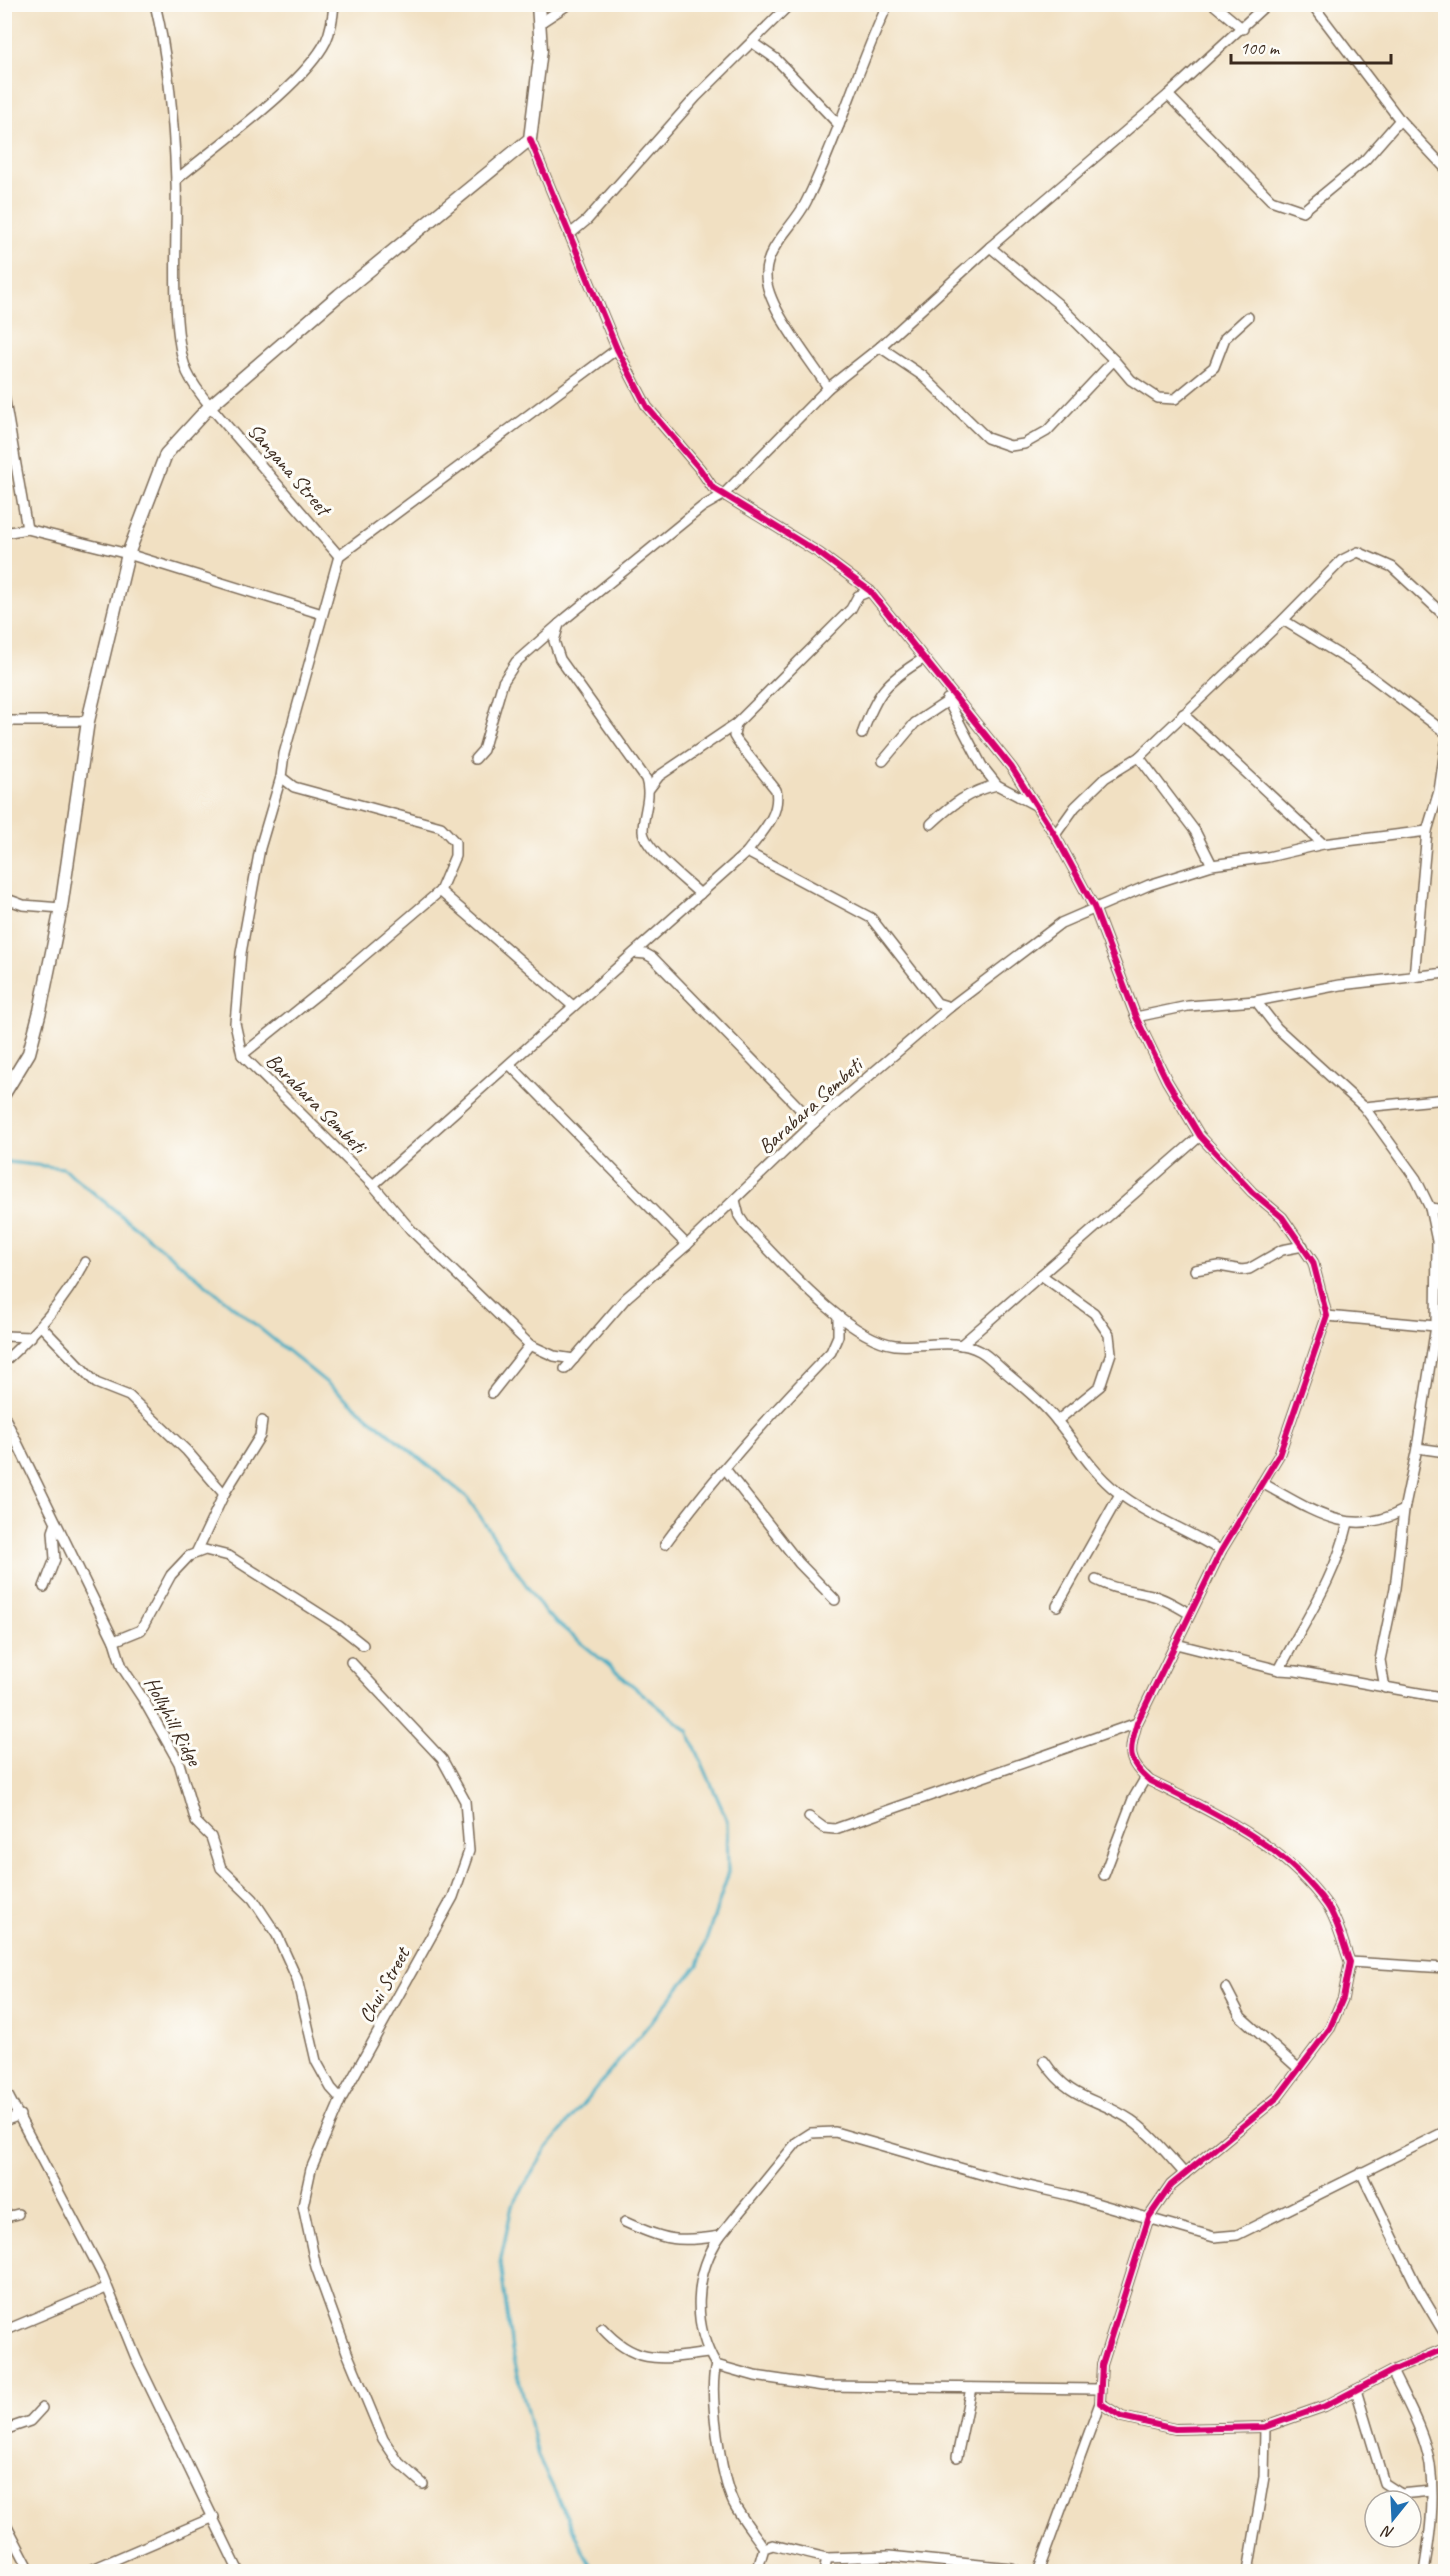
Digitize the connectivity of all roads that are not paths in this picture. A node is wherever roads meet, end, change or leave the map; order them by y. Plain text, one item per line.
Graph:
1 (155, 4) edge
2 (334, 4) edge
3 (538, 4) edge
4 (569, 4) edge
5 (790, 4) edge
6 (888, 4) edge
7 (1213, 4) edge
8 (1267, 4) edge
9 (1312, 4) edge
10 (540, 23) junction
11 (1243, 29) junction
12 (753, 42) junction
13 (1168, 95) junction
14 (1400, 120) junction
15 (839, 125) junction
16 (530, 139) junction
17 (1446, 169) edge
18 (176, 180) junction
19 (569, 235) junction
20 (990, 247) junction
21 (1248, 317) dead end
22 (880, 347) junction
23 (617, 349) junction
24 (1114, 360) junction
25 (828, 388) junction
26 (4, 395) edge
27 (210, 406) junction
28 (723, 495) junction
29 (27, 529) junction
30 (4, 533) edge
31 (128, 554) junction
32 (339, 556) junction
33 (870, 591) junction
34 (322, 614) junction
35 (1446, 617) edge
36 (1283, 620) junction
37 (559, 624) junction
38 (923, 659) junction
39 (951, 699) junction
40 (1183, 714) junction
41 (87, 721) junction
42 (4, 722) edge
43 (736, 724) junction
44 (1446, 733) edge
45 (862, 734) dead end
46 (1446, 743) edge
47 (1138, 757) junction
48 (475, 759) dead end
49 (884, 761) dead end
50 (281, 777) junction
51 (997, 785) junction
52 (649, 789) junction
53 (1037, 806) junction
54 (931, 824) dead end
55 (1427, 831) junction
56 (1055, 835) junction
57 (1323, 844) junction
58 (747, 852) junction
59 (1212, 865) junction
60 (440, 891) junction
61 (700, 894) junction
62 (4, 898) edge
63 (1094, 907) junction
64 (61, 908) junction
65 (634, 953) junction
66 (1446, 973) edge
67 (1414, 976) junction
68 (1256, 1000) junction
69 (573, 1006) junction
70 (950, 1007) junction
71 (1136, 1017) junction
72 (242, 1055) junction
73 (510, 1065) junction
74 (4, 1094) edge
75 (1446, 1099) edge
76 (1365, 1107) junction
77 (814, 1123) junction
78 (1200, 1136) junction
79 (374, 1185) junction
80 (735, 1200) junction
81 (1430, 1208) junction
82 (1446, 1210) edge
83 (687, 1245) junction
84 (1303, 1246) junction
85 (85, 1262) dead end
86 (1195, 1270) dead end
87 (1041, 1275) junction
88 (1327, 1316) junction
89 (838, 1317) junction
90 (42, 1327) junction
91 (1441, 1327) edge
92 (4, 1336) edge
93 (31, 1337) junction
94 (530, 1345) junction
95 (961, 1345) junction
96 (573, 1359) junction
97 (4, 1362) edge
98 (565, 1368) dead end
99 (492, 1393) dead end
100 (4, 1416) edge
101 (261, 1421) dead end
102 (1057, 1421) junction
103 (1417, 1448) junction
104 (1446, 1452) edge
105 (726, 1470) junction
106 (1262, 1483) junction
107 (224, 1494) junction
108 (1120, 1494) junction
109 (1404, 1510) junction
110 (56, 1523) junction
111 (1348, 1523) junction
112 (665, 1544) dead end
113 (197, 1551) junction
114 (1221, 1551) junction
115 (1096, 1580) dead end
116 (44, 1587) dead end
117 (834, 1600) dead end
118 (1057, 1606) dead end
119 (1190, 1614) junction
120 (114, 1641) junction
121 (1176, 1644) junction
122 (363, 1645) dead end
123 (351, 1662) dead end
124 (1279, 1670) junction
125 (1385, 1688) junction
126 (1446, 1698) edge
127 (1137, 1723) junction
128 (1146, 1778) junction
129 (809, 1818) dead end
130 (1104, 1875) dead end
131 (1350, 1962) junction
132 (1446, 1968) edge
133 (1226, 1988) dead end
134 (1044, 2061) dead end
135 (1299, 2069) junction
136 (4, 2088) edge
137 (341, 2099) junction
138 (20, 2115) junction
139 (4, 2121) edge
140 (1446, 2132) edge
141 (1361, 2172) junction
142 (1185, 2174) junction
143 (4, 2212) edge
144 (18, 2214) dead end
145 (1149, 2217) junction
146 (625, 2222) dead end
147 (720, 2236) junction
148 (106, 2288) junction
149 (602, 2328) dead end
150 (4, 2331) edge
151 (1446, 2336) edge
152 (1446, 2348) edge
153 (708, 2353) junction
154 (716, 2365) junction
155 (1392, 2371) junction
156 (971, 2388) junction
157 (1099, 2389) junction
158 (1356, 2390) junction
159 (1100, 2403) junction
160 (42, 2408) dead end
161 (1264, 2427) junction
162 (4, 2430) edge
163 (957, 2457) dead end
164 (423, 2484) dead end
165 (1431, 2491) junction
166 (214, 2517) junction
167 (4, 2520) edge
168 (764, 2548) junction
169 (827, 2559) junction
170 (31, 2571) edge
171 (86, 2571) edge
172 (239, 2571) edge
173 (757, 2571) edge
174 (824, 2571) edge
175 (1021, 2571) edge
176 (1038, 2571) edge
177 (1248, 2571) edge
178 (1424, 2571) edge

1 - 18 street, Sangana Street
2 - 18 street
3 - 10 street
4 - 10 street
5 - 12 street
6 - 15 street
7 - 11 street
8 - 11 street
9 - 14 street
10 - 16 street
11 - 13 street
12 - 15 street
12 - 19 street
13 - 14 street
13 - 20 street
14 - 17 street
15 - 25 street
16 - 19 street
16 - 27 street
18 - 27 street, Sangana Street
19 - 23 street
20 - 22 street
20 - 24 street
21 - 24 street
22 - 24 street
22 - 25 street
23 - 28 street
23 - 32 street
25 - 28 street
26 - 29 street
27 - 31 street
27 - 32 street, Sangana Street
28 - 33 street
28 - 37 street
29 - 30 street
29 - 31 street
31 - 34 street
31 - 41 street
32 - 34 street, Barabara Sembeti
33 - 38 street
33 - 43 street
34 - 50 street, Barabara Sembeti
35 - 36 street
36 - 40 street
36 - 44 street
37 - 48 street
37 - 52 street
38 - 39 street
38 - 45 street
39 - 49 street
39 - 51 street
39 - 53 street
40 - 47 street
40 - 57 street
41 - 42 street
41 - 64 street
43 - 52 street
43 - 58 street
46 - 55 street
47 - 56 street
47 - 59 street
50 - 60 street
50 - 72 street, Barabara Sembeti
51 - 53 street
51 - 54 street
52 - 61 street
53 - 56 street
55 - 57 street, Barabara Sembeti
55 - 67 street
56 - 63 street
57 - 59 street, Barabara Sembeti
58 - 61 street
58 - 70 street
59 - 63 street, Barabara Sembeti
60 - 69 street
60 - 72 street
61 - 65 street
62 - 64 street
63 - 70 street, Barabara Sembeti
63 - 71 street
64 - 74 street
65 - 69 street
65 - 77 street
66 - 67 street
67 - 68 street
68 - 71 street
68 - 76 street
69 - 73 street
70 - 77 street, Barabara Sembeti
71 - 78 street
72 - 79 street, Barabara Sembeti
73 - 79 street
73 - 83 street
75 - 76 street
76 - 81 street
77 - 80 street, Barabara Sembeti
78 - 84 street
78 - 87 street
79 - 94 street, Barabara Sembeti
80 - 83 street, Barabara Sembeti
80 - 89 street
81 - 82 street
81 - 91 street
83 - 96 street, Barabara Sembeti
84 - 86 street
84 - 88 street
85 - 90 street
87 - 95 street
87 - 102 street
88 - 91 street
88 - 106 street
89 - 95 street
89 - 105 street
90 - 93 street
90 - 107 street
91 - 103 street
92 - 93 street
93 - 97 street
94 - 96 street, Barabara Sembeti
94 - 99 street
95 - 102 street
96 - 98 street, Barabara Sembeti
100 - 110 street, Hollyhill Ridge
101 - 107 street
102 - 108 street
103 - 104 street
103 - 109 street
105 - 112 street
105 - 117 street
106 - 111 street
106 - 114 street
107 - 113 street
108 - 114 street
108 - 118 street
109 - 111 street
109 - 125 street
110 - 116 street
110 - 120 street, Hollyhill Ridge
111 - 124 street
113 - 120 street
113 - 122 street
114 - 119 street
115 - 119 street
119 - 121 street
120 - 137 street, Hollyhill Ridge
121 - 124 street
121 - 127 street
123 - 137 street, Chui Street
124 - 125 street
125 - 126 street
127 - 128 street
127 - 129 street
128 - 130 street
128 - 131 street
131 - 132 street
131 - 135 street
133 - 135 street
134 - 142 street
135 - 142 street
136 - 138 street
137 - 164 street, Chui Street
138 - 139 street
138 - 148 street
140 - 141 street
141 - 145 street
141 - 151 street
142 - 145 street
143 - 144 street
145 - 147 street
145 - 157 street
146 - 147 street
147 - 153 street
148 - 150 street
148 - 166 street
149 - 153 street
152 - 155 street
153 - 154 street
154 - 156 street
154 - 168 street
155 - 158 street
155 - 165 street
156 - 157 street
156 - 163 street
157 - 159 street
158 - 161 street
158 - 165 street
159 - 161 street
159 - 176 street
160 - 162 street
161 - 177 street
165 - 178 street
166 - 171 street
166 - 172 street
167 - 170 street
168 - 169 street
168 - 173 street
169 - 174 street
169 - 175 street

